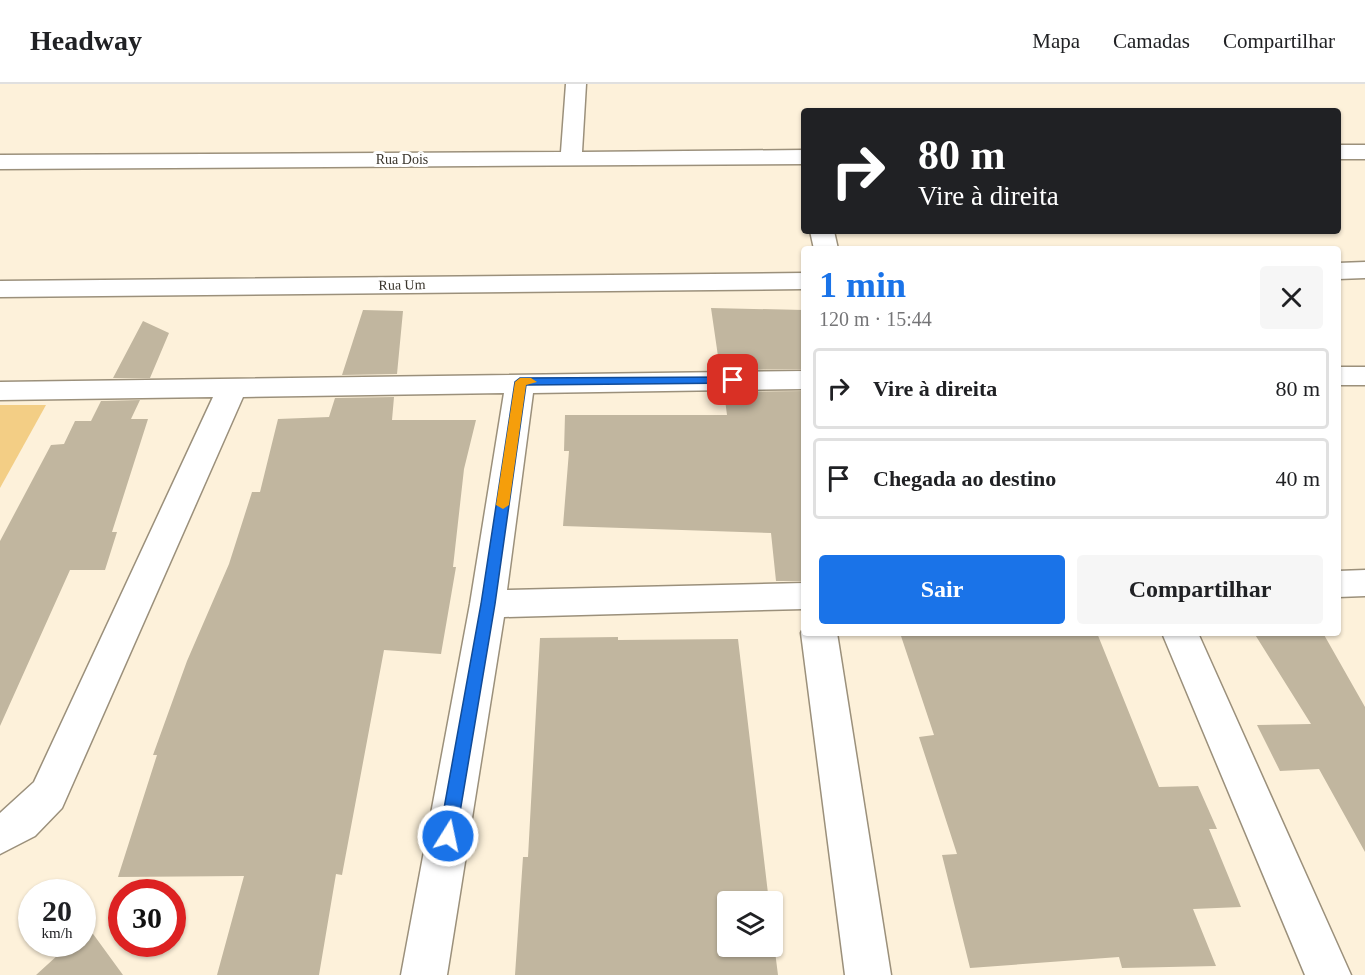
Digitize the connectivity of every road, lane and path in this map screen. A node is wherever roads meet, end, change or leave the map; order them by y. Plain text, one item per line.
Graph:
1 (576, 84) edge
2 (1341, 152) edge
3 (1365, 152) edge
4 (571, 157) junction
5 (801, 157) edge
6 (0, 162) edge
7 (1365, 270) edge
8 (1341, 271) edge
9 (801, 281) edge
10 (0, 289) edge
11 (1341, 376) edge
12 (1365, 376) edge
13 (801, 380) edge
14 (520, 382) junction
15 (232, 388) junction
16 (0, 391) edge
17 (1365, 583) edge
18 (1341, 584) edge
19 (801, 596) edge
20 (488, 604) junction
21 (819, 636) edge
22 (1181, 636) edge
23 (0, 835) edge
24 (424, 975) edge
25 (868, 975) edge
26 (1328, 975) edge

1 - 4 street
2 - 3 street
4 - 5 street, Rua Dois
4 - 6 street, Rua Dois
7 - 8 street
9 - 10 street, Rua Um
11 - 12 street
13 - 14 street
14 - 15 street
14 - 20 street
15 - 16 street
15 - 23 street
17 - 18 street
19 - 20 street
20 - 24 street
21 - 25 street
22 - 26 street

